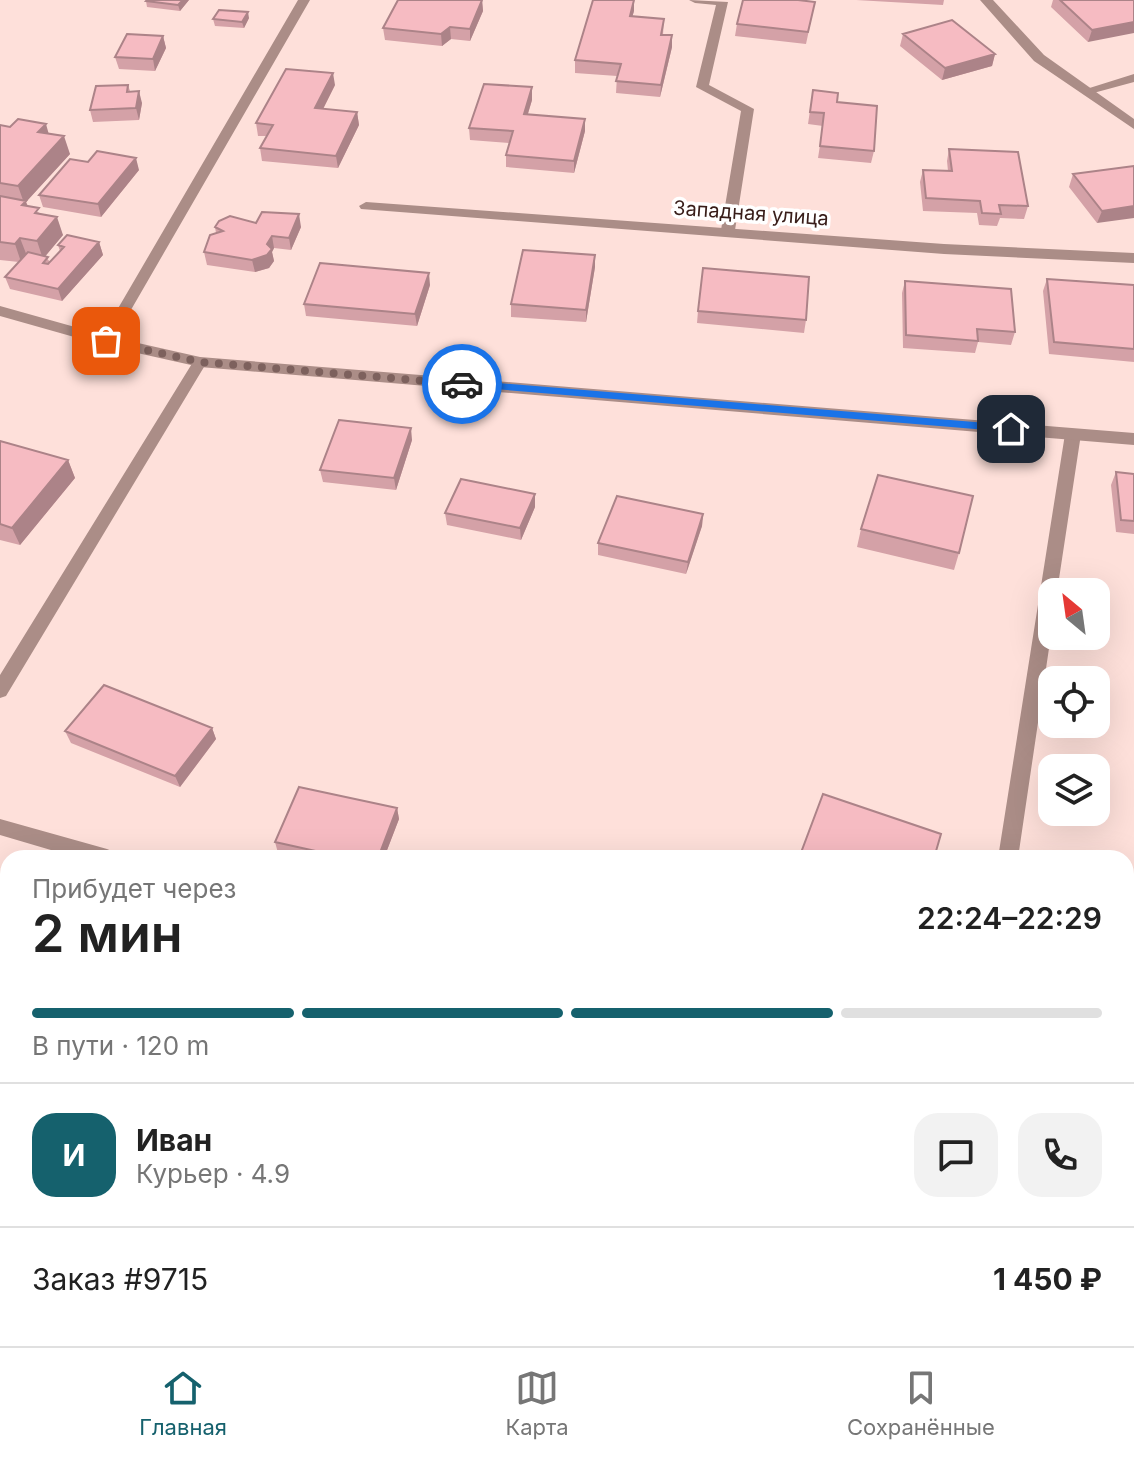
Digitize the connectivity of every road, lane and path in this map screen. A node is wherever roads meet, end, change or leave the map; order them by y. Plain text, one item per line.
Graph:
1 (304, 0) edge
2 (695, 0) edge
3 (986, 0) edge
4 (1134, 78) edge
5 (1086, 91) junction
6 (1134, 125) edge
7 (366, 206) dead end
8 (728, 230) junction
9 (1134, 258) edge
10 (0, 311) edge
11 (106, 341) junction
12 (200, 362) junction
13 (1073, 434) junction
14 (1134, 439) edge
15 (0, 691) edge
16 (0, 827) edge
17 (79, 850) edge
18 (1009, 850) edge

1 - 11 lane
2 - 8 lane
3 - 5 street
4 - 5 lane
5 - 6 street
7 - 8 street, Западная улица
8 - 9 street, Западная улица
10 - 11 street
11 - 12 street
12 - 13 street
12 - 15 lane
13 - 14 street
13 - 18 lane
16 - 17 lane

